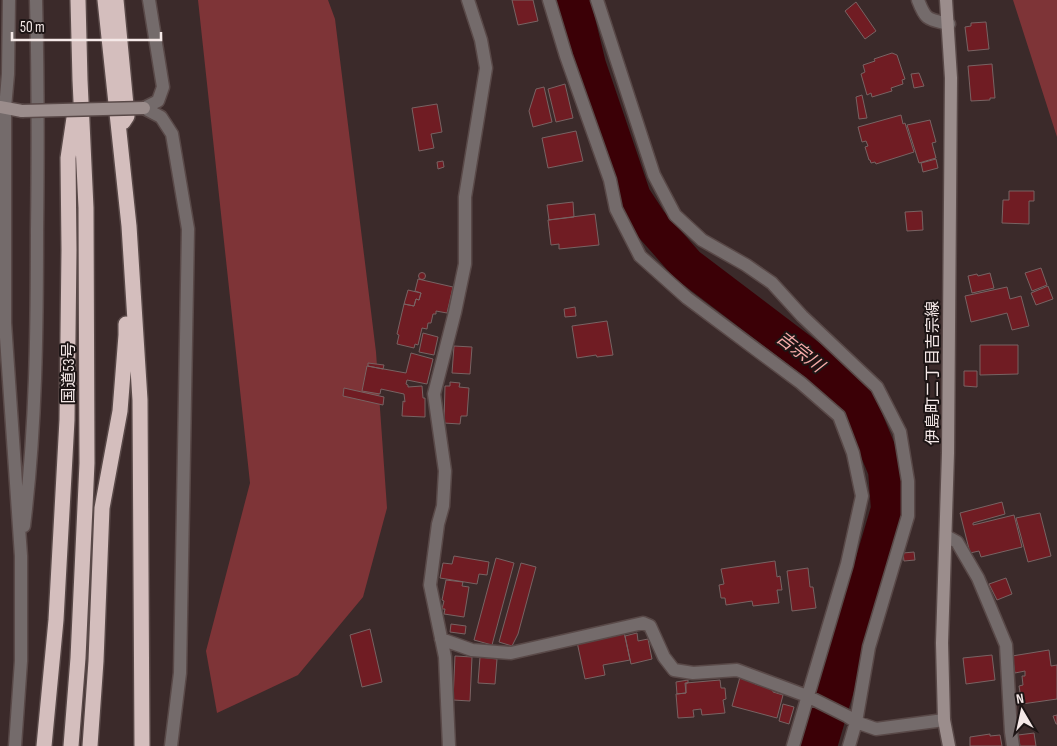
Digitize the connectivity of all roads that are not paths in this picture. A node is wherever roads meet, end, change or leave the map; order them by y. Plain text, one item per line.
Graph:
1 (9, 0) edge
2 (36, 0) edge
3 (78, 0) edge
4 (105, 0) edge
5 (116, 0) edge
6 (149, 0) edge
7 (468, 0) edge
8 (549, 0) edge
9 (597, 0) edge
10 (918, 0) edge
11 (946, 0) edge
12 (949, 24) junction
13 (80, 80) junction
14 (2, 108) edge
15 (144, 108) junction
16 (117, 129) junction
17 (129, 226) junction
18 (946, 536) junction
19 (21, 556) junction
20 (441, 638) junction
21 (811, 698) junction
22 (852, 719) junction
23 (944, 720) junction
24 (16, 746) edge
25 (44, 746) edge
26 (71, 746) edge
27 (90, 746) edge
28 (142, 746) edge
29 (171, 746) edge
30 (449, 746) edge
31 (793, 746) edge
32 (849, 746) edge
33 (949, 746) edge
34 (1013, 746) edge

1 - 14 street
2 - 19 street
3 - 13 highway, 国道53号
4 - 16 highway
5 - 16 highway
6 - 15 street
7 - 20 street
8 - 21 street
9 - 22 street
10 - 12 street
11 - 12 street, 伊島町二丁目吉宗線
12 - 18 street, 伊島町二丁目吉宗線
13 - 25 highway
13 - 26 highway, 国道53号
14 - 15 street, bridge
14 - 19 street
15 - 29 street
16 - 17 highway
17 - 27 highway
17 - 28 highway
18 - 23 street, 伊島町二丁目吉宗線
18 - 34 street
19 - 24 street
20 - 21 street
20 - 30 street
21 - 22 street
21 - 31 street
22 - 23 street
22 - 32 street
23 - 33 street, 伊島町二丁目吉宗線

